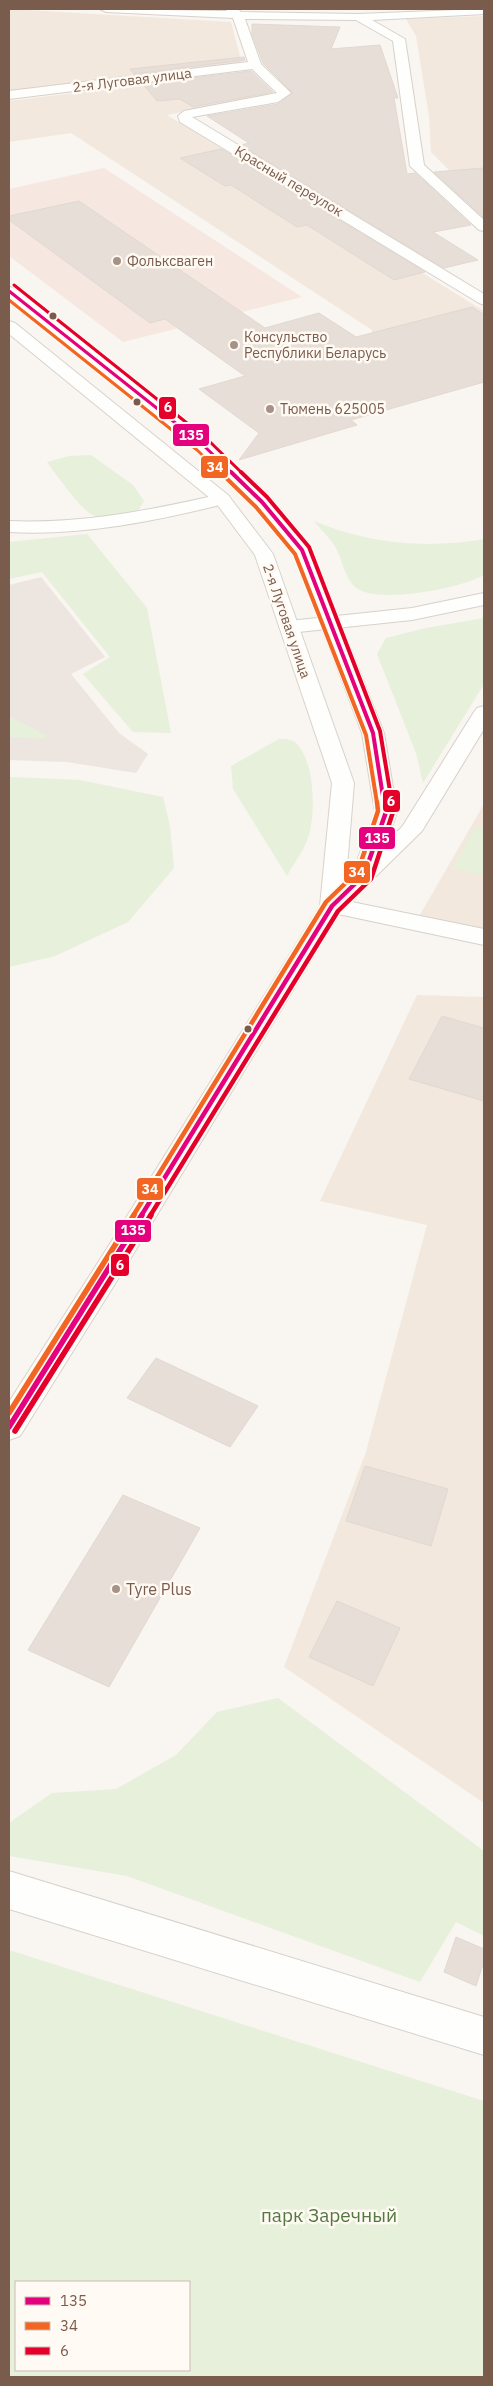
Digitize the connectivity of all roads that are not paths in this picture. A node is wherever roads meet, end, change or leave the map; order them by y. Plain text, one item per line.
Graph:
1 (106, 9) edge
2 (484, 11) edge
3 (235, 12) edge
4 (358, 17) junction
5 (255, 66) junction
6 (9, 94) edge
7 (484, 227) edge
8 (9, 291) edge
9 (484, 300) edge
10 (9, 326) edge
11 (222, 499) junction
12 (9, 527) edge
13 (484, 599) edge
14 (330, 622) junction
15 (289, 627) junction
16 (484, 712) edge
17 (364, 875) junction
18 (332, 906) junction
19 (484, 937) edge
20 (9, 1427) edge
21 (9, 1890) edge
22 (484, 2036) edge

1 - 3 street
2 - 4 street
3 - 4 street
3 - 5 street
4 - 7 street
5 - 6 street, 2-я Луговая улица
5 - 9 street, Красный переулок
8 - 14 street
10 - 11 street, 2-я Луговая улица
11 - 12 street
11 - 15 street, 2-я Луговая улица
13 - 14 street
14 - 15 street
14 - 17 street
15 - 18 street, 2-я Луговая улица
16 - 17 street
17 - 18 street
18 - 19 street
18 - 20 street
21 - 22 street

